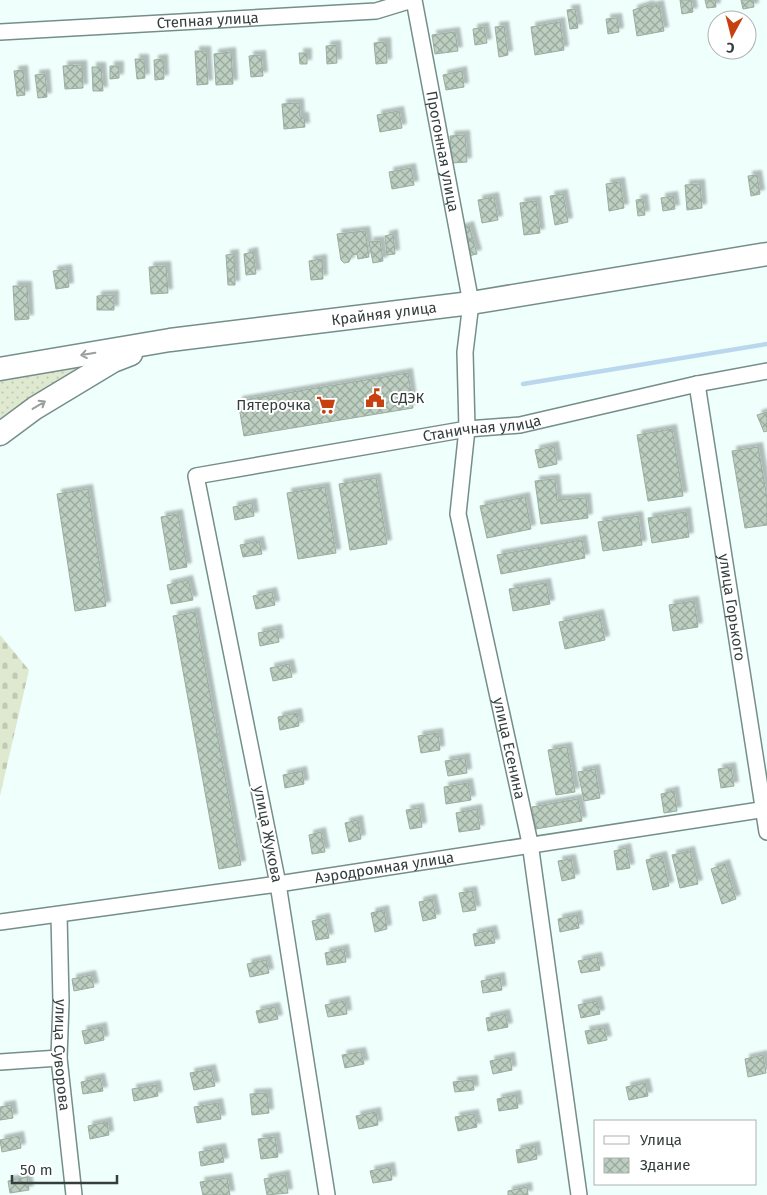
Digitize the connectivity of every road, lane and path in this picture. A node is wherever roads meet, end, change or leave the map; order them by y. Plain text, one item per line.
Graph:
1 (413, 0) edge
2 (0, 32) edge
3 (767, 254) edge
4 (471, 303) junction
5 (170, 340) junction
6 (0, 369) edge
7 (767, 371) edge
8 (697, 384) junction
9 (467, 429) junction
10 (0, 434) edge
11 (196, 476) joint
12 (765, 809) edge
13 (767, 832) edge
14 (530, 844) junction
15 (278, 884) junction
16 (59, 915) junction
17 (0, 922) edge
18 (59, 1058) junction
19 (0, 1062) edge
20 (74, 1195) edge
21 (327, 1195) edge
22 (578, 1195) edge

1 - 2 street, Степная улица
1 - 4 street, Прогонная улица
3 - 4 main road, Крайняя улица
4 - 5 main road, Крайняя улица
4 - 9 street, улица Есенина
5 -> 6 main road, Крайняя улица
10 -> 5 main road
7 - 8 street, Станичная улица
8 - 9 street, Станичная улица
8 - 12 street, улица Горького
9 - 11 street, Станичная улица
9 - 14 street, улица Есенина
11 - 15 street, улица Жукова
12 - 13 street, улица Горького
12 - 14 street, Аэродромная улица
14 - 15 street, Аэродромная улица
14 - 22 street, улица Есенина
15 - 16 street, Аэродромная улица
15 - 21 street, улица Жукова
16 - 17 street, Аэродромная улица
16 - 18 street, улица Суворова
18 - 19 street
18 - 20 street, улица Суворова

